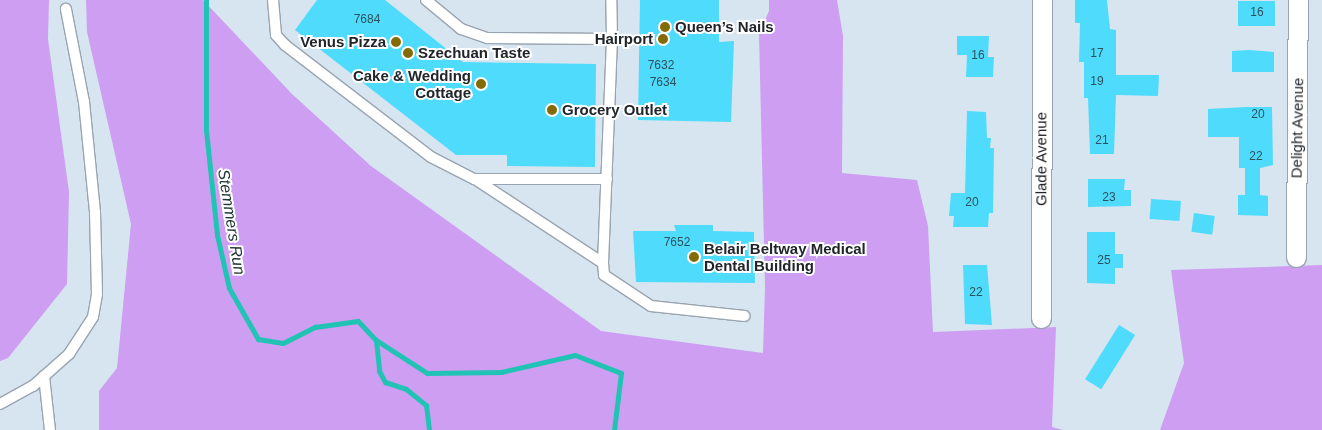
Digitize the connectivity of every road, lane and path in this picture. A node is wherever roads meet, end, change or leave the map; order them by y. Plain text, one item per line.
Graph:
1 (273, 0) edge
2 (426, 0) edge
3 (611, 0) edge
4 (1042, 0) edge
5 (1298, 0) edge
6 (66, 9) dead end
7 (612, 39) junction
8 (474, 179) junction
9 (607, 179) junction
10 (1296, 257) dead end
11 (603, 263) junction
12 (744, 316) dead end
13 (1041, 318) dead end
14 (44, 376) junction
15 (0, 404) edge
16 (50, 430) edge

1 - 8 lane
2 - 7 lane
3 - 7 lane
4 - 13 street, Glade Avenue
5 - 10 street, Delight Avenue
6 - 14 lane
7 - 9 lane
8 - 9 lane
8 - 11 lane
9 - 11 lane
11 - 12 lane
14 - 15 lane
14 - 16 lane

